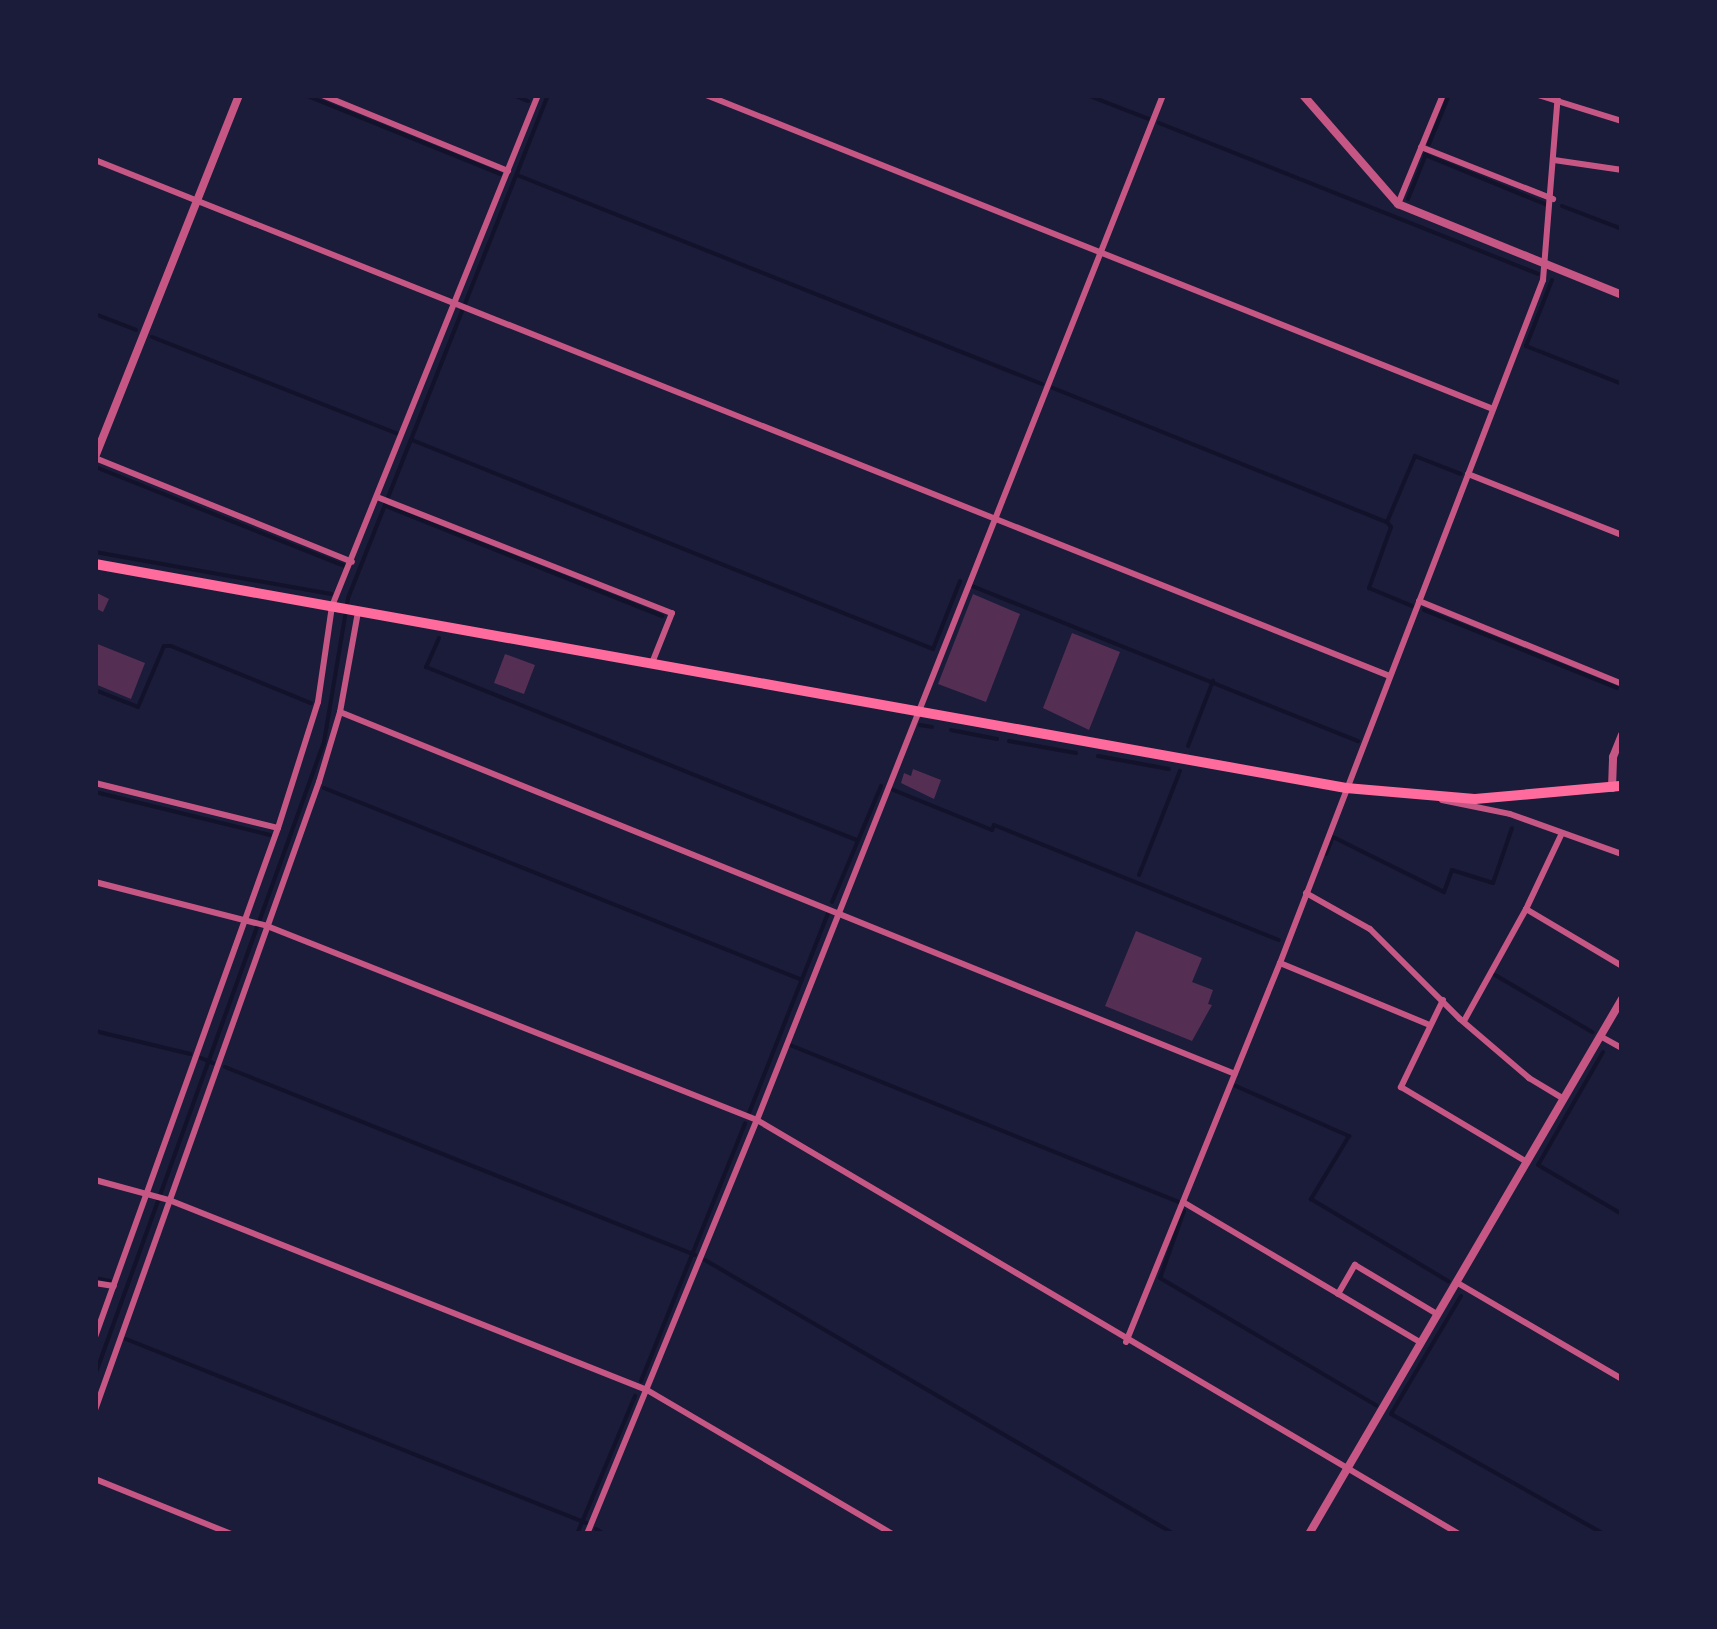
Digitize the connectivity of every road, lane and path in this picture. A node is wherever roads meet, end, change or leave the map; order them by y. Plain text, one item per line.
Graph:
1 (239, 95) edge
2 (322, 95) edge
3 (538, 95) edge
4 (706, 95) edge
5 (1163, 95) edge
6 (1303, 95) edge
7 (1443, 95) edge
8 (1538, 95) edge
9 (1558, 97) edge
10 (1622, 121) edge
11 (1422, 147) junction
12 (95, 160) edge
13 (1554, 160) junction
14 (1622, 170) edge
15 (508, 171) junction
16 (1553, 199) junction
17 (197, 201) junction
18 (1398, 204) junction
19 (1100, 253) junction
20 (1546, 265) junction
21 (1622, 295) edge
22 (457, 304) junction
23 (1493, 409) junction
24 (95, 458) edge
25 (1468, 474) junction
26 (379, 498) junction
27 (994, 518) junction
28 (1622, 535) edge
29 (352, 562) junction
30 (95, 564) edge
31 (1419, 600) junction
32 (334, 607) junction
33 (356, 611) junction
34 (652, 664) junction
35 (1390, 676) junction
36 (1622, 684) edge
37 (919, 711) junction
38 (340, 712) junction
39 (1622, 735) edge
40 (95, 784) edge
41 (1617, 787) edge
42 (1346, 788) junction
43 (1427, 797) junction
44 (278, 828) junction
45 (1562, 833) junction
46 (1622, 854) edge
47 (95, 882) edge
48 (1306, 894) junction
49 (1526, 908) junction
50 (838, 912) junction
51 (248, 919) junction
52 (266, 926) junction
53 (1280, 963) junction
54 (1622, 966) edge
55 (1622, 999) edge
56 (1443, 1000) junction
57 (1464, 1022) junction
58 (1430, 1026) junction
59 (1600, 1036) junction
60 (1622, 1048) edge
61 (1234, 1074) junction
62 (1564, 1099) junction
63 (756, 1120) junction
64 (1528, 1163) junction
65 (95, 1180) edge
66 (150, 1193) junction
67 (168, 1200) junction
68 (1183, 1202) junction
69 (1456, 1282) junction
70 (95, 1283) edge
71 (114, 1286) junction
72 (1338, 1294) junction
73 (1437, 1314) junction
74 (95, 1337) edge
75 (1126, 1342) junction
76 (1421, 1343) junction
77 (1622, 1379) edge
78 (647, 1390) junction
79 (95, 1410) edge
80 (1347, 1468) junction
81 (95, 1479) edge
82 (231, 1534) edge
83 (587, 1534) edge
84 (892, 1534) edge
85 (1309, 1534) edge
86 (1459, 1534) edge

1 - 17 street
2 - 15 street
3 - 15 street
4 - 19 street
5 - 19 street
6 - 18 street
7 - 11 street
8 - 9 street
9 - 10 street
9 - 13 street
11 - 16 street
11 - 18 street
12 - 17 street
13 - 14 street
13 - 16 street
15 - 22 street
16 - 20 street
17 - 22 street
17 - 24 street
18 - 20 street
19 - 23 street
19 - 27 street
20 - 21 street
20 - 23 street
22 - 26 street
22 - 27 street
23 - 25 street
24 - 29 street
25 - 28 street
25 - 31 street
26 - 29 street
26 - 34 street
27 - 35 street
27 - 37 street
29 - 32 street
30 - 32 main road
31 - 35 street
31 - 36 street
32 - 33 main road
32 - 44 street
33 - 34 main road
33 - 38 street
34 - 37 main road
35 - 42 street
37 - 42 main road
37 - 50 street
38 - 50 street
38 - 52 street
39 - 41 street
40 - 44 street
41 - 43 main road
42 - 43 main road
42 - 48 street
43 - 45 street
44 - 51 street
45 - 46 street
45 - 49 street
47 - 51 street
48 - 53 street
48 - 56 street
49 - 54 street
49 - 57 street
50 - 61 street
50 - 63 street
51 - 52 street
51 - 66 street
52 - 63 street
52 - 67 street
53 - 58 street
53 - 61 street
55 - 59 street
56 - 57 street
56 - 58 street
57 - 62 street
58 - 64 street
59 - 60 street
59 - 62 street
61 - 68 street
62 - 64 street
63 - 75 street
63 - 78 street
64 - 69 street
65 - 66 street
66 - 67 street
66 - 71 street
67 - 78 street
67 - 79 street
68 - 72 street
68 - 75 street
69 - 73 street
69 - 77 street
70 - 71 street
71 - 74 street
72 - 73 street
72 - 76 street
73 - 76 street
75 - 80 street
76 - 80 street
78 - 83 street
78 - 84 street
80 - 85 street
80 - 86 street
81 - 82 street

